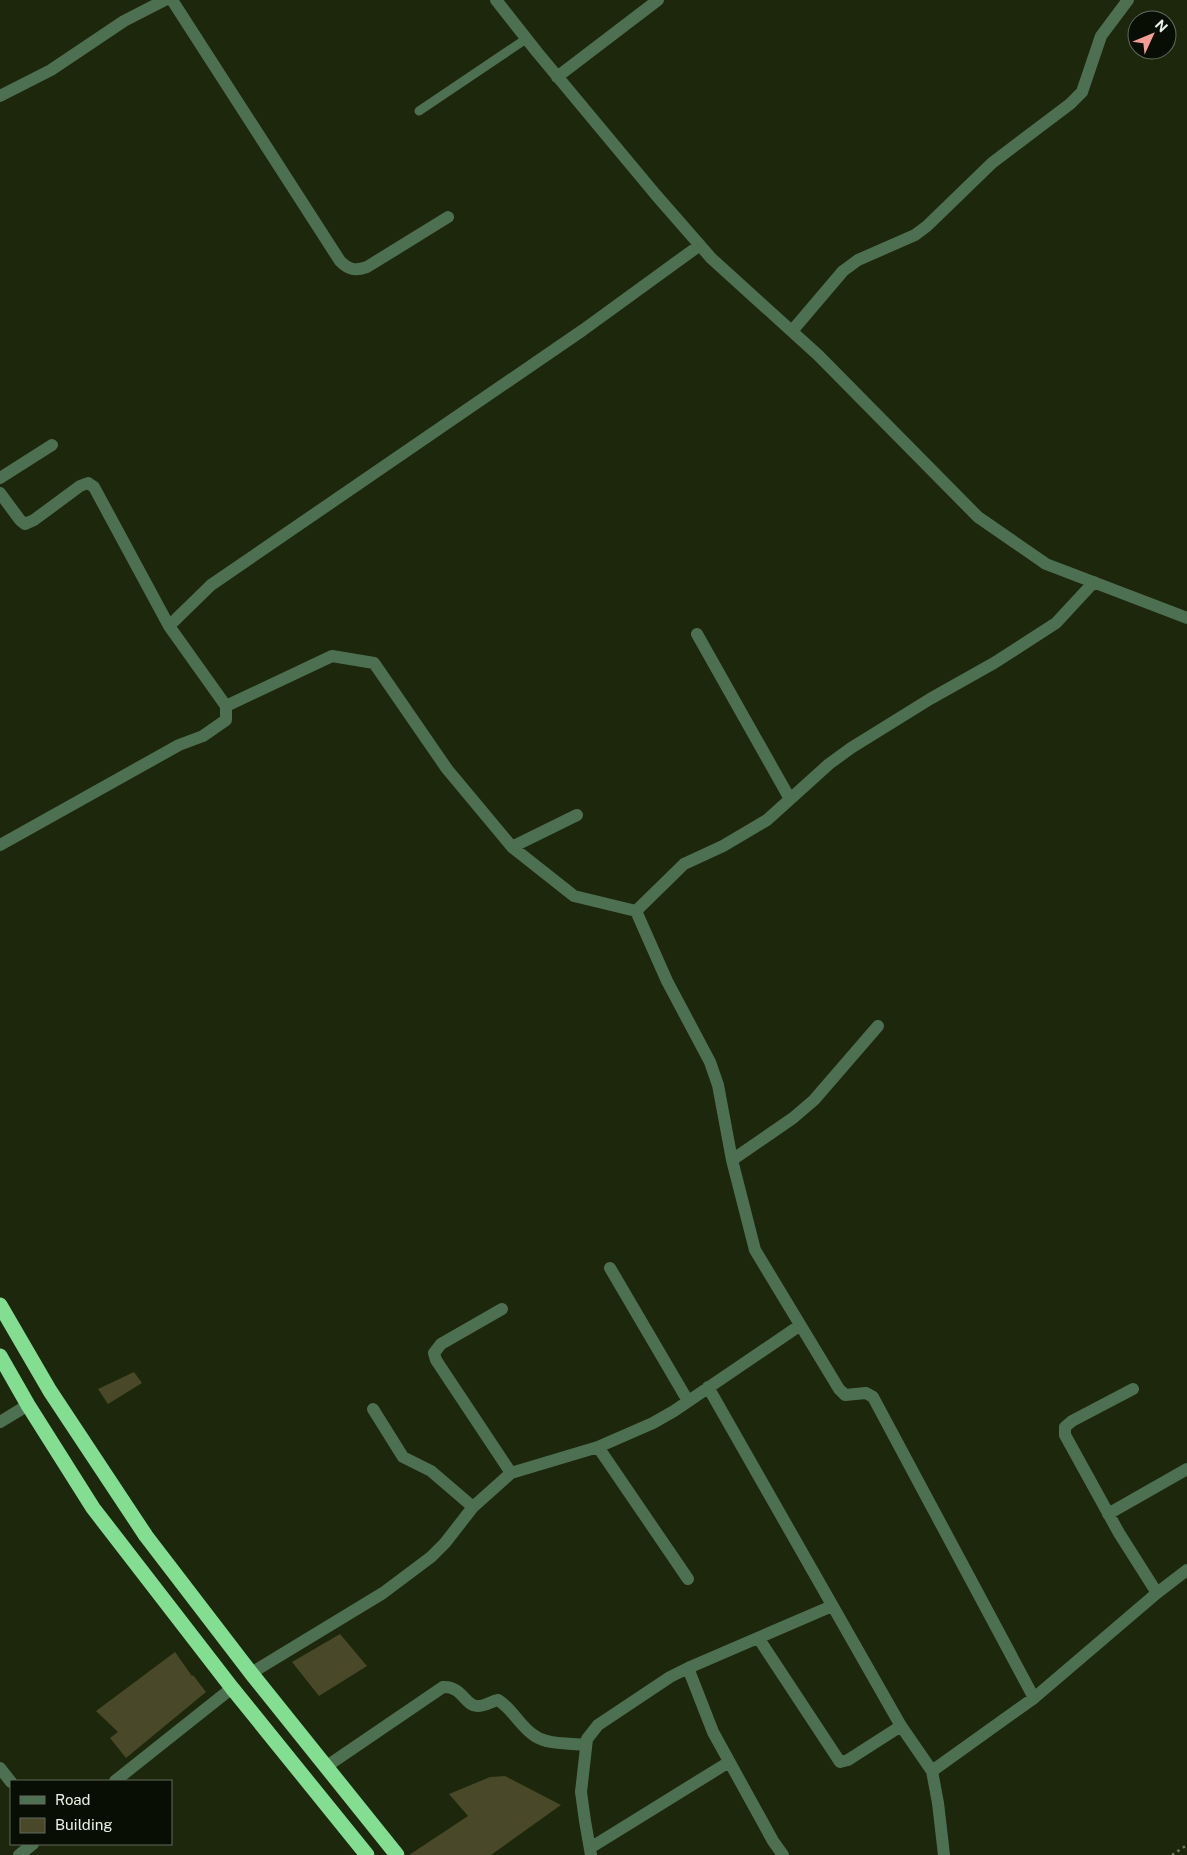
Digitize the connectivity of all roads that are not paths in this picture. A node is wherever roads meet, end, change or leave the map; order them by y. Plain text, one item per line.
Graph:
1 (165, 0) edge
2 (172, 0) edge
3 (496, 0) edge
4 (658, 0) edge
5 (1128, 0) edge
6 (526, 38) junction
7 (557, 76) junction
8 (0, 96) edge
9 (419, 111) dead end
10 (448, 218) dead end
11 (700, 245) junction
12 (792, 331) junction
13 (52, 445) dead end
14 (0, 478) edge
15 (0, 493) edge
16 (1094, 582) junction
17 (1187, 618) edge
18 (169, 626) junction
19 (697, 634) dead end
20 (226, 706) junction
21 (790, 799) junction
22 (577, 815) dead end
23 (0, 845) edge
24 (512, 846) junction
25 (636, 911) junction
26 (878, 1026) dead end
27 (732, 1160) junction
28 (610, 1268) dead end
29 (0, 1305) edge
30 (502, 1309) dead end
31 (799, 1326) junction
32 (0, 1356) edge
33 (708, 1386) junction
34 (1133, 1389) dead end
35 (688, 1401) junction
36 (28, 1405) junction
37 (373, 1409) dead end
38 (0, 1422) edge
39 (598, 1447) junction
40 (1187, 1469) edge
41 (511, 1473) junction
42 (473, 1507) junction
43 (1108, 1514) junction
44 (1187, 1570) edge
45 (688, 1579) dead end
46 (1157, 1593) junction
47 (832, 1606) junction
48 (759, 1639) junction
49 (688, 1668) junction
50 (251, 1673) junction
51 (232, 1688) junction
52 (1034, 1698) junction
53 (900, 1726) junction
54 (586, 1745) junction
55 (729, 1762) junction
56 (327, 1766) junction
57 (0, 1768) edge
58 (932, 1771) junction
59 (116, 1780) edge
60 (10, 1781) edge
61 (32, 1845) edge
62 (591, 1852) edge
63 (19, 1855) edge
64 (367, 1855) edge
65 (397, 1855) edge
66 (783, 1855) edge
67 (944, 1855) edge

1 - 8 street
2 - 10 street
3 - 6 street
4 - 7 street
5 - 12 street
6 - 7 street
6 - 9 lane
7 - 11 street
11 - 12 street
11 - 18 street
12 - 16 street
13 - 14 street
15 - 18 street
16 - 17 street
16 - 21 street
18 - 20 street
19 - 21 street
20 - 23 street
20 - 24 street
21 - 25 street
22 - 24 street
24 - 25 street
25 - 27 street
26 - 27 street
27 - 31 street
28 - 35 street
29 - 50 highway
30 - 41 street
31 - 33 street
31 - 52 street
32 - 36 highway
33 - 35 street
33 - 47 street
34 - 43 street
35 - 39 street
36 - 38 street
36 - 51 highway
37 - 42 street
39 - 41 street
39 - 45 street
40 - 43 street
41 - 42 street
42 - 50 street
43 - 46 street
44 - 46 street
46 - 52 street
47 - 48 street
47 - 53 street
48 - 49 street
48 - 53 street
49 - 54 street
49 - 55 street
50 - 56 highway
51 - 59 street
51 - 64 highway
52 - 58 street
53 - 58 street
54 - 56 street
54 - 62 street
55 - 62 street
55 - 66 street
56 - 65 highway
57 - 60 street
58 - 67 street
61 - 63 street

